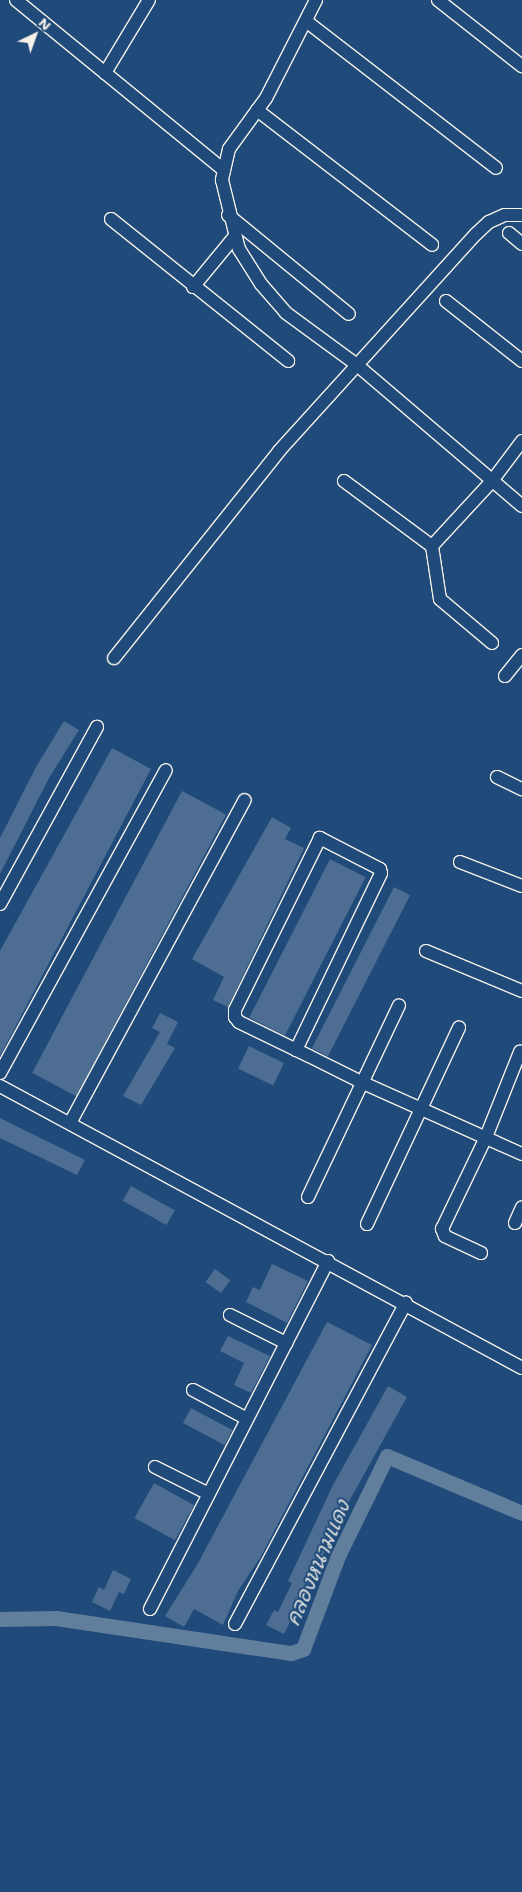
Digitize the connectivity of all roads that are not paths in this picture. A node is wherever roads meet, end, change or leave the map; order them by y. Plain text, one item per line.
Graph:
1 (16, 0) edge
2 (148, 0) edge
3 (316, 0) edge
4 (438, 0) edge
5 (306, 21) junction
6 (522, 66) edge
7 (105, 73) junction
8 (258, 110) junction
9 (496, 168) dead end
10 (224, 170) junction
11 (228, 215) junction
12 (522, 215) edge
13 (111, 219) dead end
14 (510, 233) dead end
15 (235, 236) junction
16 (522, 244) edge
17 (432, 245) dead end
18 (193, 286) junction
19 (446, 302) dead end
20 (349, 314) dead end
21 (288, 361) dead end
22 (522, 361) edge
23 (357, 365) junction
24 (522, 441) edge
25 (344, 481) dead end
26 (492, 481) junction
27 (522, 506) edge
28 (432, 546) junction
29 (492, 643) dead end
30 (522, 655) edge
31 (114, 658) dead end
32 (505, 676) dead end
33 (97, 727) dead end
34 (166, 770) dead end
35 (497, 777) dead end
36 (522, 789) edge
37 (245, 800) dead end
38 (460, 862) dead end
39 (522, 886) edge
40 (0, 904) edge
41 (426, 951) dead end
42 (522, 991) edge
43 (399, 1005) dead end
44 (459, 1028) dead end
45 (296, 1050) junction
46 (520, 1052) dead end
47 (0, 1073) edge
48 (361, 1082) junction
49 (0, 1086) edge
50 (422, 1108) junction
51 (70, 1123) junction
52 (486, 1137) junction
53 (522, 1154) edge
54 (308, 1197) dead end
55 (522, 1207) edge
56 (515, 1222) dead end
57 (367, 1224) dead end
58 (481, 1253) dead end
59 (328, 1261) junction
60 (406, 1303) junction
61 (230, 1315) dead end
62 (286, 1343) junction
63 (522, 1368) edge
64 (192, 1390) dead end
65 (247, 1419) junction
66 (155, 1467) dead end
67 (209, 1494) junction
68 (150, 1608) dead end
69 (235, 1624) dead end

1 - 7 street
2 - 7 street
3 - 5 street
4 - 6 street
5 - 8 street
5 - 9 street
7 - 10 street
8 - 10 street
8 - 17 street
10 - 11 street
11 - 15 street
11 - 20 street
12 - 23 street
13 - 18 street
14 - 16 street
15 - 18 street
15 - 23 street
18 - 21 street
19 - 22 street
23 - 26 street
23 - 31 street
24 - 26 street
25 - 28 street
26 - 27 street
26 - 28 street
28 - 29 street
30 - 32 street
33 - 40 street
34 - 47 street
35 - 36 street
37 - 51 street
38 - 39 street
41 - 42 street
43 - 48 street
44 - 50 street
45 - 45 street
45 - 48 street
46 - 52 street
48 - 50 street
48 - 54 street
49 - 51 street
50 - 52 street
50 - 57 street
51 - 59 street
52 - 53 street
52 - 58 street
55 - 56 street
59 - 60 street
59 - 62 street
60 - 63 street
60 - 69 street
61 - 62 street
62 - 65 street
64 - 65 street
65 - 67 street
66 - 67 street
67 - 68 street

